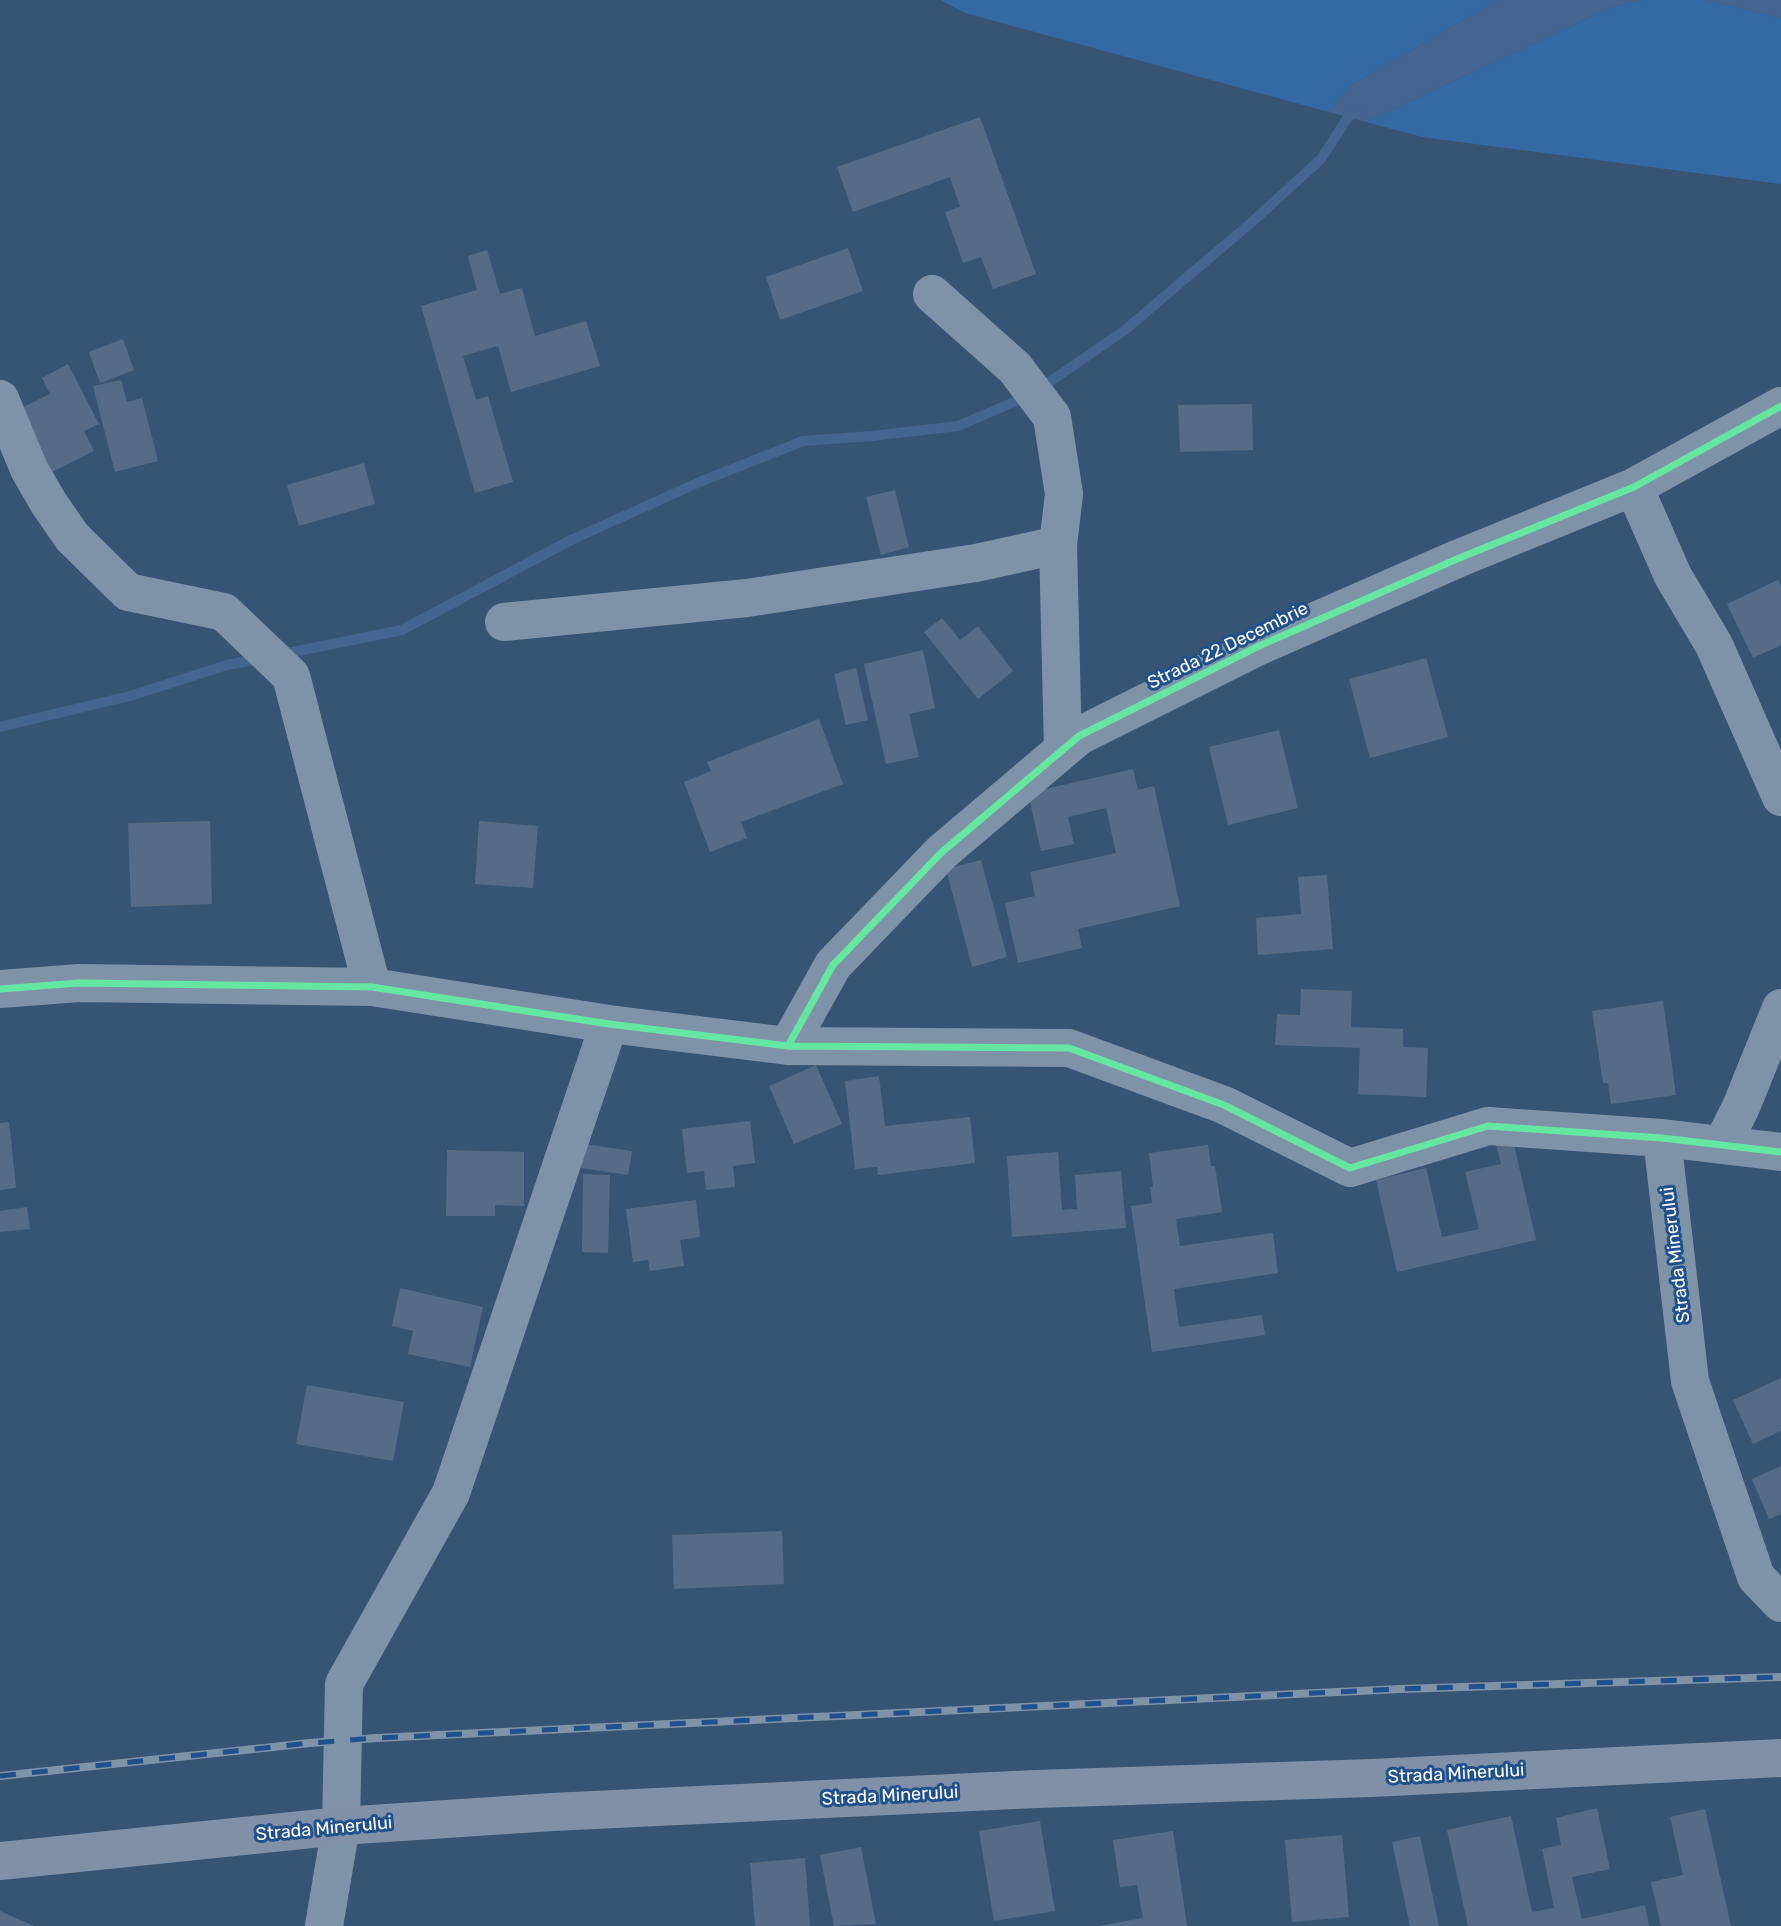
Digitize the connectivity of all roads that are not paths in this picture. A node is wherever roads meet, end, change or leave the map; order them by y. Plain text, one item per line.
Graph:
1 (932, 295) dead end
2 (0, 399) edge
3 (1781, 406) edge
4 (1633, 487) junction
5 (1058, 545) junction
6 (504, 622) dead end
7 (1063, 749) junction
8 (1781, 794) edge
9 (372, 987) junction
10 (0, 989) edge
11 (1781, 1008) edge
12 (609, 1024) junction
13 (788, 1046) junction
14 (1662, 1138) junction
15 (1722, 1145) junction
16 (1781, 1152) edge
17 (1781, 1603) edge
18 (1781, 1758) edge
19 (341, 1826) junction
20 (0, 1861) edge
21 (324, 1926) edge

1 - 5 street
2 - 9 street
3 - 4 street, Strada 22 Decembrie
4 - 7 street, Strada 22 Decembrie
4 - 8 street
5 - 6 street
5 - 7 street
7 - 13 street, Strada 22 Decembrie
9 - 10 street
9 - 12 street
11 - 15 street
12 - 13 street
12 - 19 street
13 - 14 street
14 - 15 street
14 - 17 street, Strada Minerului
15 - 16 street
18 - 19 main road, Strada Minerului
19 - 20 main road, Strada Minerului
19 - 21 street

